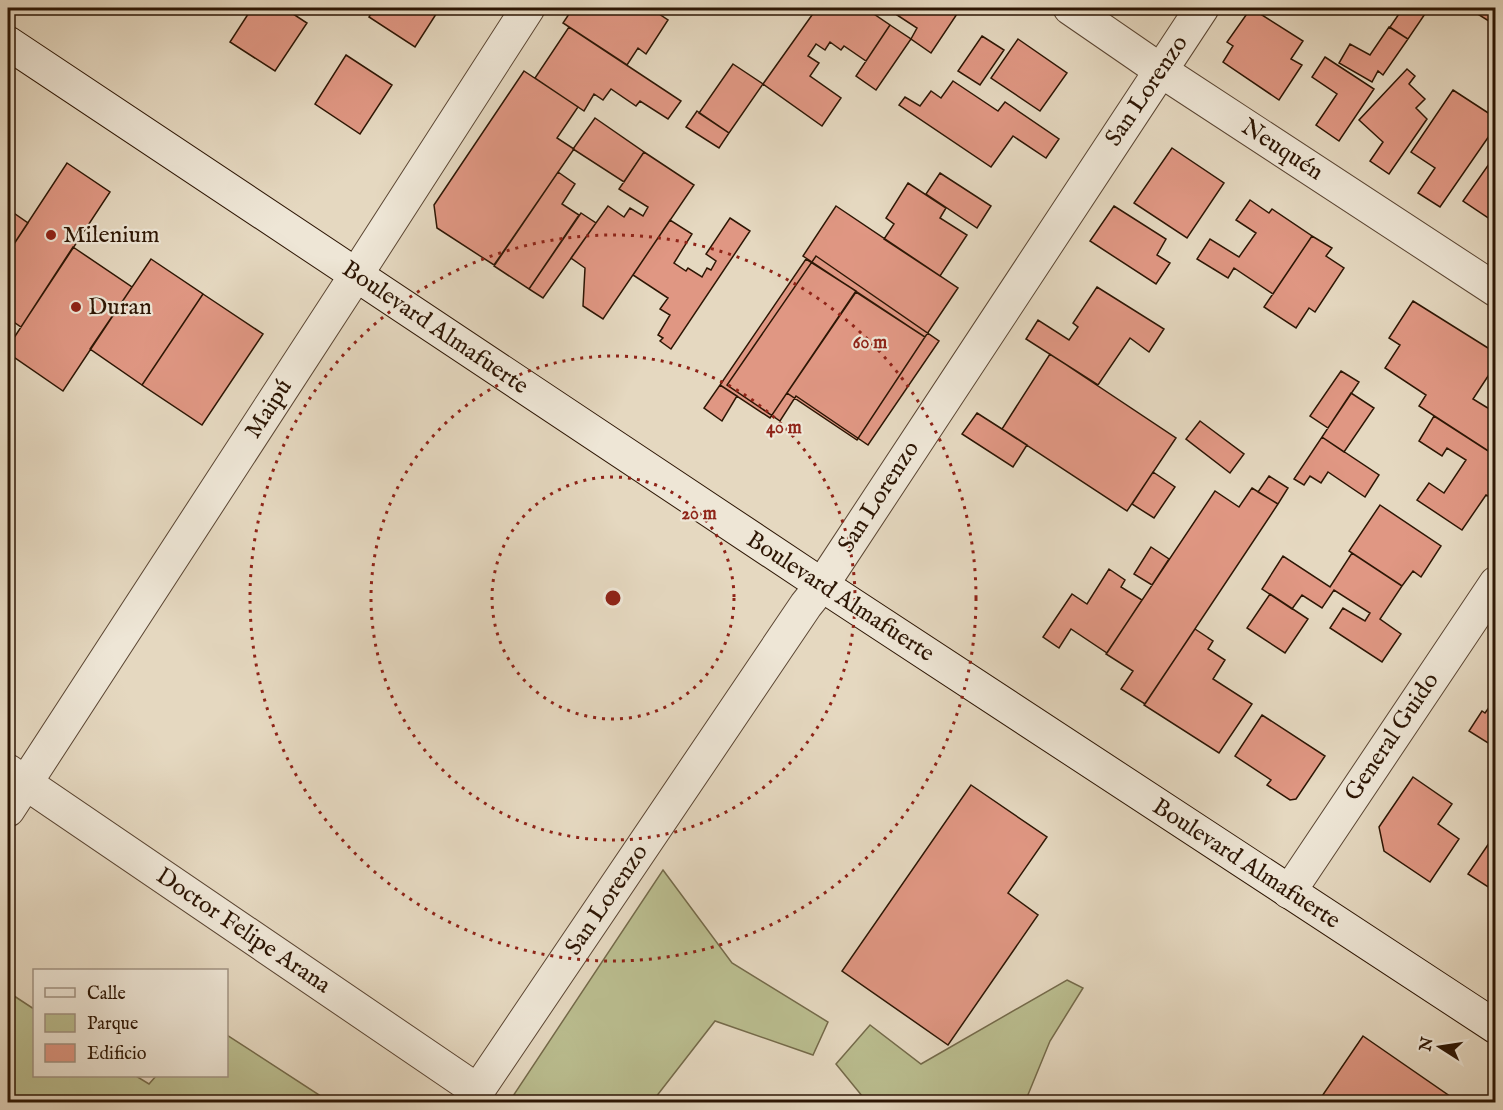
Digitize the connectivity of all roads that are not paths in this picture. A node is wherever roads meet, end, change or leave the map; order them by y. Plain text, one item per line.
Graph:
1 (528, 8) edge
2 (1070, 8) edge
3 (1202, 8) edge
4 (8, 42) edge
5 (1161, 70) junction
6 (356, 275) junction
7 (1496, 290) edge
8 (1496, 583) edge
9 (822, 585) junction
10 (16, 777) edge
11 (8, 810) edge
12 (1289, 892) junction
13 (1496, 1027) edge
14 (474, 1097) edge

1 - 6 street, Maipú
2 - 5 street, Neuquén
3 - 5 street, San Lorenzo
4 - 6 street, Boulevard Almafuerte
5 - 7 street, Neuquén
5 - 9 street, San Lorenzo
6 - 9 street, Boulevard Almafuerte
6 - 10 street, Maipú
8 - 12 street, General Guido
9 - 12 street, Boulevard Almafuerte
9 - 14 street, San Lorenzo
10 - 11 street, Maipú
10 - 14 street, Doctor Felipe Arana
12 - 13 street, Boulevard Almafuerte

